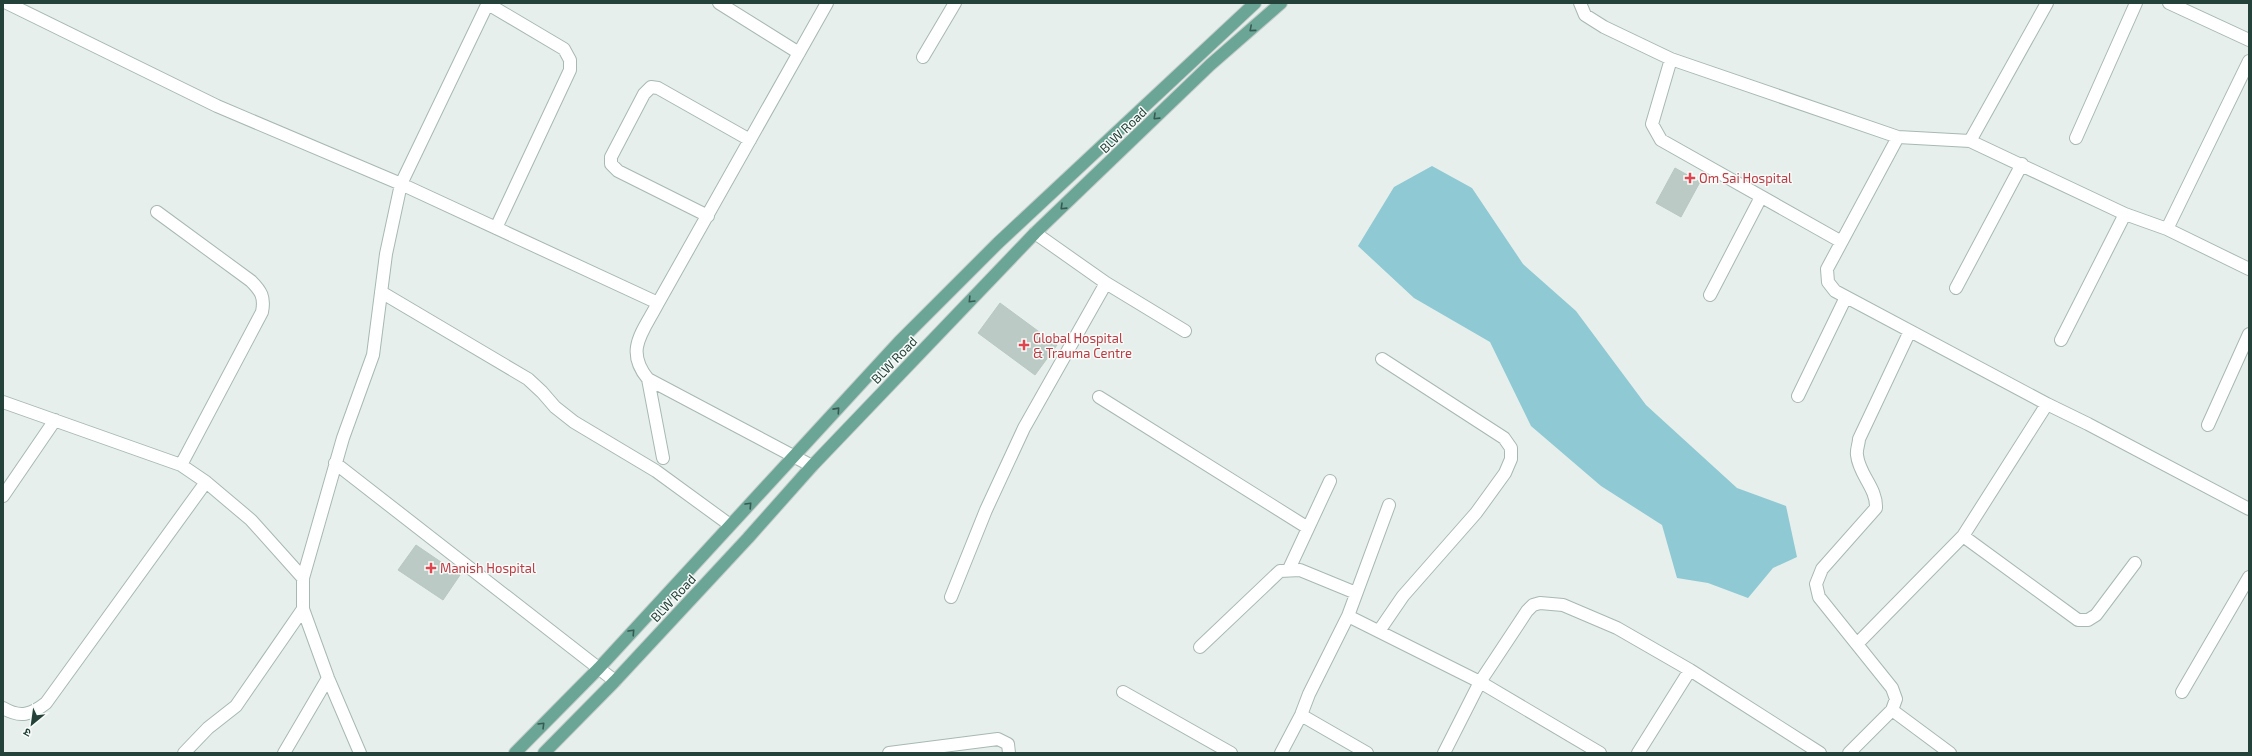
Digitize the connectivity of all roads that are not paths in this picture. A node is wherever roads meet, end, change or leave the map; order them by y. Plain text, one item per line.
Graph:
1 (7, 3) edge
2 (718, 3) edge
3 (827, 3) edge
4 (955, 3) edge
5 (1255, 3) edge
6 (1281, 3) edge
7 (1580, 3) edge
8 (2047, 3) edge
9 (2136, 3) edge
10 (2169, 3) edge
11 (488, 4) edge
12 (2249, 40) edge
13 (798, 53) junction
14 (923, 57) dead end
15 (1671, 59) junction
16 (2249, 61) edge
17 (2244, 83) edge
18 (1898, 137) junction
19 (2076, 138) dead end
20 (750, 140) junction
21 (1970, 141) junction
22 (2022, 164) junction
23 (401, 184) junction
24 (1761, 197) junction
25 (157, 212) dead end
26 (2125, 214) junction
27 (708, 216) junction
28 (496, 228) junction
29 (2167, 229) junction
30 (1035, 233) junction
31 (1840, 241) junction
32 (2249, 269) edge
33 (1106, 283) junction
34 (1956, 288) dead end
35 (381, 292) junction
36 (1710, 295) dead end
37 (1846, 297) junction
38 (658, 303) junction
39 (1185, 331) dead end
40 (1910, 331) junction
41 (2249, 334) edge
42 (2060, 340) dead end
43 (1382, 359) dead end
44 (648, 378) junction
45 (1798, 396) dead end
46 (1099, 397) dead end
47 (3, 402) edge
48 (2047, 404) junction
49 (55, 420) junction
50 (2208, 425) dead end
51 (796, 456) junction
52 (663, 458) dead end
53 (335, 462) junction
54 (181, 465) junction
55 (812, 466) junction
56 (1330, 481) dead end
57 (206, 482) junction
58 (3, 496) edge
59 (1389, 505) dead end
60 (2249, 509) edge
61 (730, 525) junction
62 (1308, 528) junction
63 (1963, 536) junction
64 (2136, 563) dead end
65 (1289, 569) junction
66 (2249, 577) edge
67 (303, 578) junction
68 (1356, 593) junction
69 (951, 597) dead end
70 (303, 609) junction
71 (1348, 616) junction
72 (1379, 631) junction
73 (1857, 644) junction
74 (1200, 647) dead end
75 (599, 668) junction
76 (1690, 670) junction
77 (328, 678) junction
78 (615, 681) junction
79 (1480, 682) junction
80 (1123, 692) dead end
81 (2182, 692) dead end
82 (3, 708) edge
83 (1892, 710) junction
84 (1301, 715) junction
85 (184, 753) edge
86 (284, 753) edge
87 (360, 753) edge
88 (515, 753) edge
89 (544, 753) edge
90 (889, 753) edge
91 (1009, 753) edge
92 (1231, 753) edge
93 (1281, 753) edge
94 (1367, 753) edge
95 (1444, 753) edge
96 (1600, 753) edge
97 (1638, 753) edge
98 (1820, 753) edge
99 (1849, 753) edge
100 (1950, 753) edge

1 - 23 street
2 - 13 street
3 - 13 street
4 - 14 street
51 -> 5 main road
6 -> 30 main road, BLW Road
7 - 15 street
8 - 21 street
9 - 19 street
10 - 12 street
11 - 23 street
11 - 28 street
13 - 20 street
15 - 18 street
15 - 24 street
16 - 17 street
17 - 29 street
18 - 21 street
18 - 31 street
20 - 27 street
20 - 27 street
21 - 22 street
22 - 26 street
22 - 34 street
23 - 28 street
23 - 35 street
24 - 31 street
24 - 36 street
25 - 54 street
26 - 29 street
26 - 42 street
27 - 38 street
28 - 38 street
29 - 32 street
30 - 33 street
30 -> 55 main road, BLW Road
31 - 37 street
33 - 39 street
33 - 69 street
35 - 53 street
35 - 61 street
37 - 40 street
37 - 45 street
38 - 44 street
40 - 48 street
40 - 73 street
41 - 50 street
43 - 72 street
44 - 51 street
44 - 52 street
46 - 62 street
47 - 49 street
48 - 60 street
48 - 63 street
49 - 54 street
49 - 58 street
51 - 55 street
61 -> 51 main road
53 - 67 street
53 - 75 street
54 - 57 street
55 - 78 main road, BLW Road
56 - 62 street
57 - 67 street
57 - 82 street
59 - 68 street
75 -> 61 main road
62 - 65 street
63 - 64 street
63 - 73 street
65 - 68 street
65 - 74 street
66 - 81 street
67 - 70 street
68 - 71 street
70 - 77 street
70 - 85 street
71 - 72 street
71 - 84 street
72 - 79 street
73 - 83 street
75 - 78 street
88 -> 75 main road
76 - 79 street
76 - 97 street
76 - 98 street
77 - 86 street
77 - 87 street
78 - 89 main road, BLW Road
79 - 95 street
79 - 96 street
80 - 92 street
83 - 99 street
83 - 100 street
84 - 93 street
84 - 94 street
90 - 91 street

